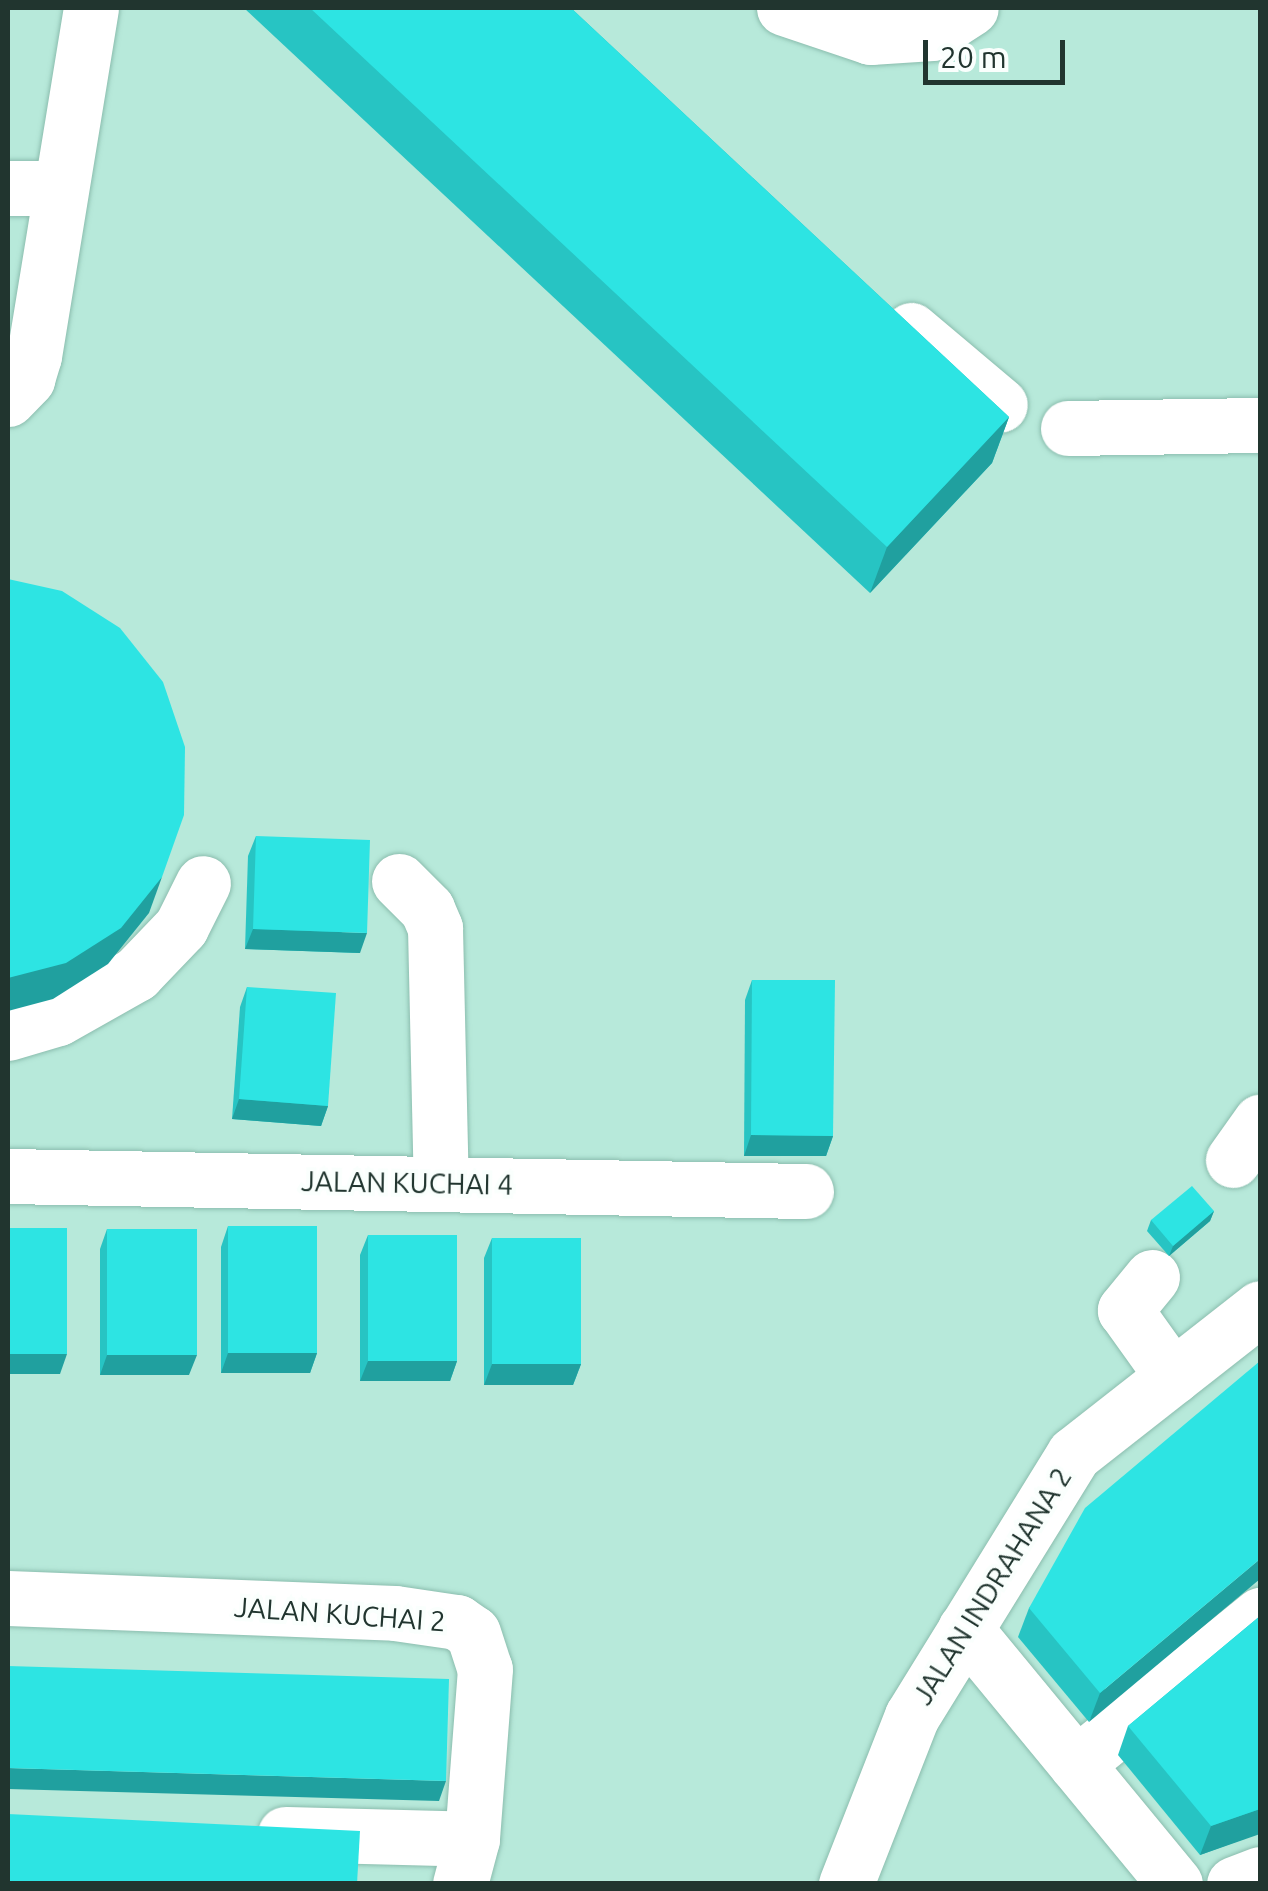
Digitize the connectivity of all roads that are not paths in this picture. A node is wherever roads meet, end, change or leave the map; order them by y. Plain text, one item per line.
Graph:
1 (784, 8) edge
2 (972, 8) edge
3 (89, 29) edge
4 (34, 188) edge
5 (875, 299) edge
6 (8, 398) edge
7 (1000, 406) edge
8 (1260, 425) edge
9 (1068, 428) dead end
10 (399, 881) dead end
11 (204, 883) dead end
12 (8, 1033) edge
13 (8, 1176) edge
14 (441, 1184) junction
15 (806, 1191) dead end
16 (1152, 1277) dead end
17 (1260, 1308) edge
18 (1173, 1377) junction
19 (8, 1598) edge
20 (1260, 1615) edge
21 (965, 1629) junction
22 (1076, 1764) junction
23 (240, 1832) edge
24 (466, 1861) edge
25 (1260, 1874) edge
26 (846, 1884) edge
27 (1175, 1884) edge
28 (1234, 1884) edge

1 - 2 street
3 - 4 street
4 - 6 street
5 - 7 street
8 - 9 street
10 - 14 street
11 - 12 street
13 - 14 street, JALAN KUCHAI 4
14 - 15 street, JALAN KUCHAI 4
16 - 18 street
17 - 18 street, JALAN INDRAHANA 2
18 - 21 street, JALAN INDRAHANA 2
19 - 24 street, JALAN KUCHAI 2
20 - 22 street
21 - 22 street
21 - 26 street, JALAN INDRAHANA 2
22 - 27 street
23 - 24 street
25 - 28 street

